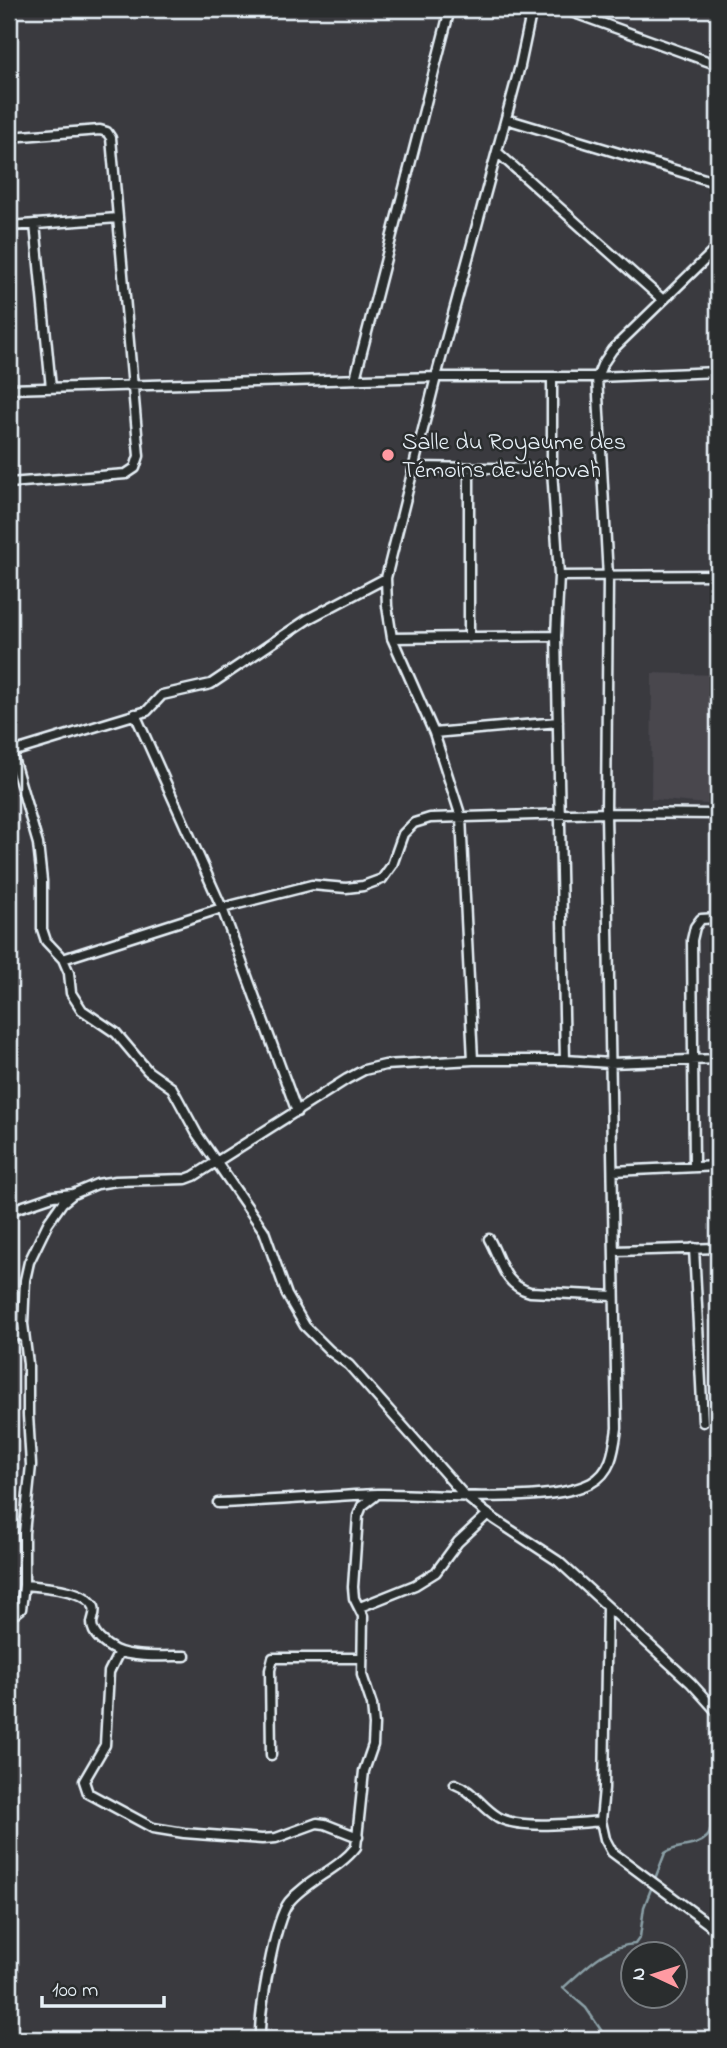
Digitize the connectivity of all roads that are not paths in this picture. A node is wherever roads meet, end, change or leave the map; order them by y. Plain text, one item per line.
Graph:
1 (450, 9) edge
2 (532, 9) edge
3 (563, 9) edge
4 (718, 65) edge
5 (506, 119) junction
6 (9, 137) edge
7 (497, 152) junction
8 (718, 183) edge
9 (118, 218) junction
10 (35, 224) junction
11 (9, 226) edge
12 (718, 247) edge
13 (663, 300) junction
14 (718, 372) edge
15 (436, 377) junction
16 (552, 377) junction
17 (597, 377) junction
18 (355, 379) junction
19 (134, 386) junction
20 (51, 388) junction
21 (9, 389) edge
22 (415, 467) junction
23 (468, 468) junction
24 (552, 469) junction
25 (9, 483) edge
26 (718, 575) edge
27 (558, 576) junction
28 (608, 577) junction
29 (386, 578) junction
30 (556, 636) junction
31 (392, 638) junction
32 (469, 638) junction
33 (135, 715) junction
34 (558, 722) junction
35 (433, 733) junction
36 (10, 748) edge
37 (606, 813) junction
38 (559, 814) junction
39 (718, 814) edge
40 (461, 817) junction
41 (222, 908) junction
42 (718, 918) edge
43 (63, 959) junction
44 (718, 1059) edge
45 (472, 1060) junction
46 (565, 1060) junction
47 (692, 1060) junction
48 (610, 1063) junction
49 (296, 1112) junction
50 (216, 1163) junction
51 (694, 1166) junction
52 (718, 1166) edge
53 (612, 1171) junction
54 (73, 1194) junction
55 (9, 1211) edge
56 (489, 1238) dead end
57 (694, 1248) junction
58 (718, 1248) edge
59 (615, 1251) junction
60 (614, 1296) junction
61 (9, 1331) edge
62 (23, 1337) junction
63 (703, 1422) dead end
64 (378, 1494) junction
65 (464, 1495) junction
66 (218, 1503) dead end
67 (488, 1514) junction
68 (24, 1585) junction
69 (607, 1607) junction
70 (360, 1608) junction
71 (9, 1614) edge
72 (119, 1652) junction
73 (185, 1656) dead end
74 (362, 1658) junction
75 (718, 1713) edge
76 (271, 1755) dead end
77 (455, 1784) dead end
78 (601, 1821) junction
79 (358, 1837) junction
80 (718, 1931) edge
81 (260, 2039) edge

1 - 18 street
2 - 5 street
3 - 4 street
5 - 7 street
5 - 8 street
6 - 9 street
7 - 13 street
7 - 15 street
9 - 10 street
9 - 19 street
10 - 11 street
10 - 20 street
12 - 13 street
13 - 17 street
14 - 17 street
15 - 16 street
15 - 18 street
15 - 22 street
16 - 17 street
16 - 24 street
17 - 28 street
18 - 19 street
19 - 20 street
19 - 25 street
20 - 21 street
22 - 23 street
22 - 29 street
23 - 24 street
23 - 32 street
24 - 27 street
26 - 28 street
27 - 28 street
27 - 30 street
28 - 37 street
29 - 31 street
29 - 33 street
30 - 32 street
30 - 34 street
31 - 32 street
31 - 35 street
33 - 36 street
33 - 41 street
34 - 35 street
34 - 38 street
35 - 40 street
36 - 43 street
37 - 38 street
37 - 39 street
37 - 48 street
38 - 40 street
38 - 46 street
40 - 41 street
40 - 45 street
41 - 43 street
41 - 49 street
42 - 47 street
43 - 50 street
44 - 47 street
45 - 46 street
45 - 49 street
46 - 48 street
47 - 48 street
47 - 51 street
48 - 53 street
49 - 50 street
50 - 54 street
50 - 65 street
51 - 52 street
51 - 53 street
53 - 59 street
54 - 55 street
54 - 62 street
56 - 60 street
57 - 58 street
57 - 59 street
57 - 63 street
59 - 60 street
60 - 65 street
61 - 62 street
62 - 68 street
64 - 65 street
64 - 66 street
64 - 70 street
65 - 67 street
67 - 69 street
67 - 70 street
68 - 71 street
68 - 72 street
69 - 75 street
69 - 78 street
70 - 74 street
72 - 73 street
72 - 79 street
74 - 76 street
74 - 79 street
77 - 78 street
78 - 80 street
79 - 81 street

